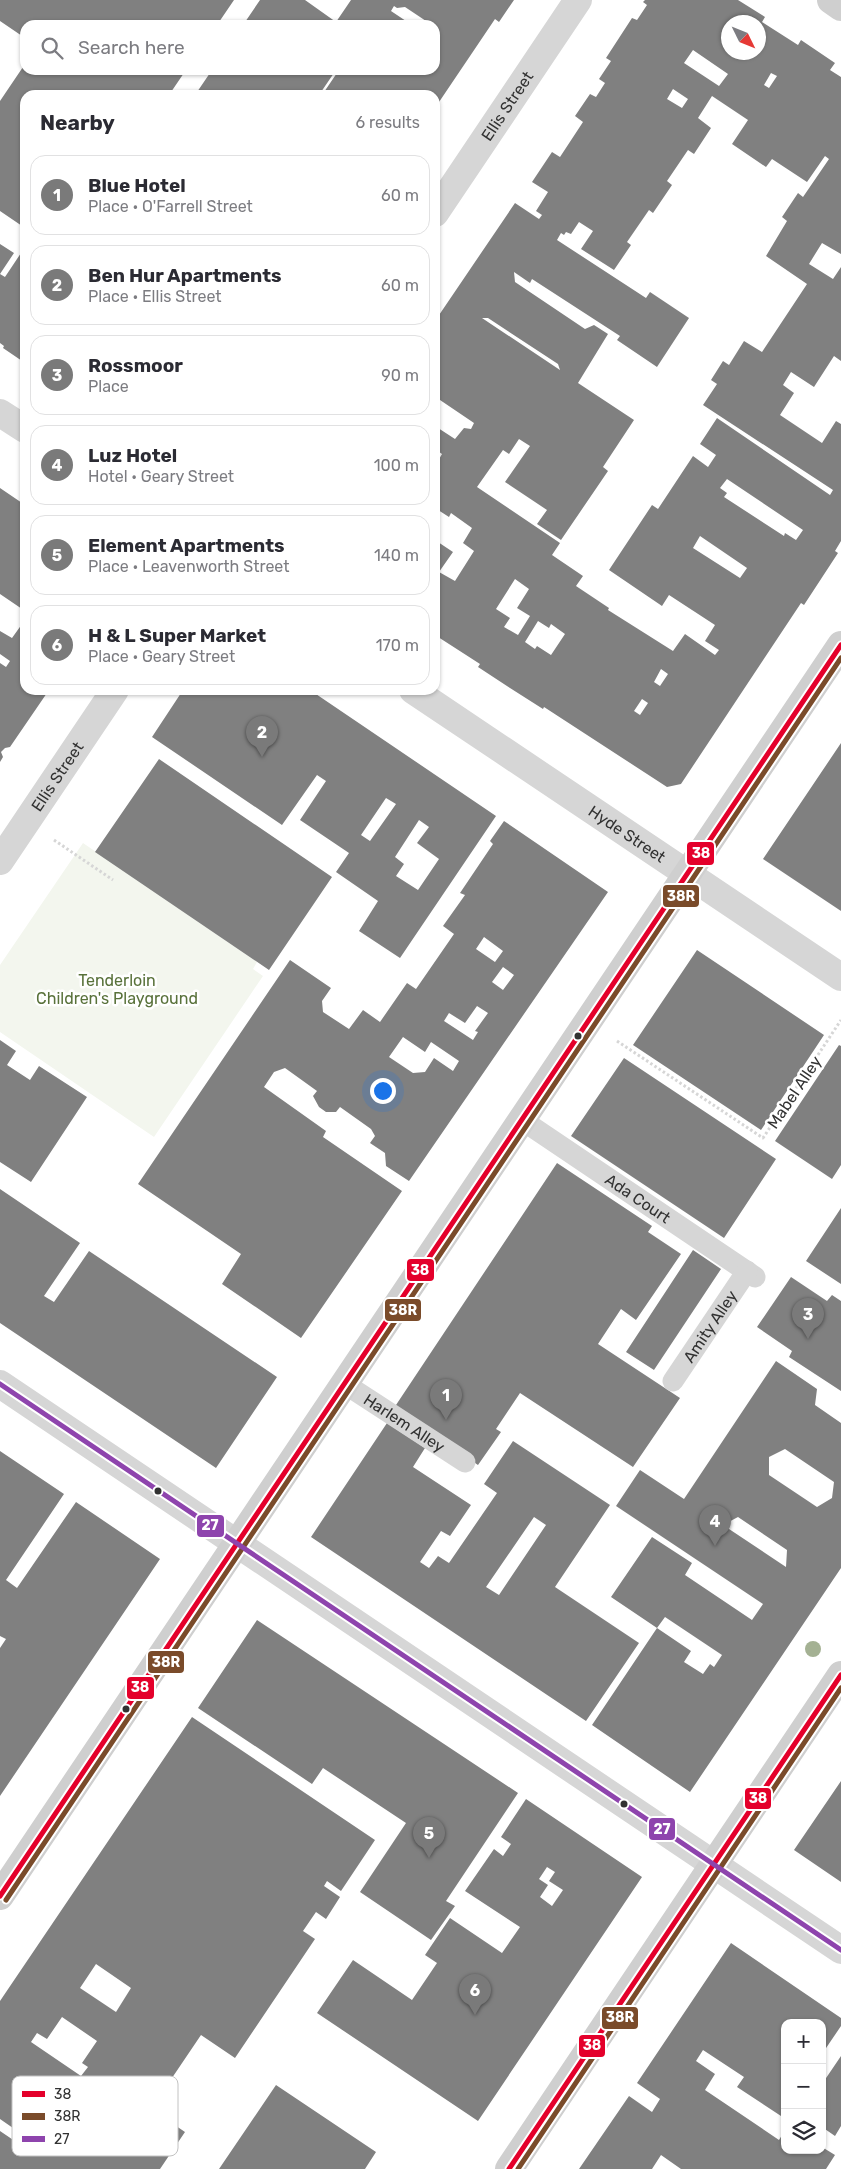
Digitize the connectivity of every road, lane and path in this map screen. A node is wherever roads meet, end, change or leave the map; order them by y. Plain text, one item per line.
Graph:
1 (578, 0) edge
2 (831, 0) edge
3 (841, 7) edge
4 (440, 206) edge
5 (0, 412) edge
6 (20, 426) edge
7 (841, 645) edge
8 (111, 695) edge
9 (420, 695) edge
10 (27, 821) junction
11 (0, 861) edge
12 (687, 874) junction
13 (113, 880) dead end
14 (841, 977) edge
15 (841, 1020) edge
16 (617, 1041) dead end
17 (522, 1120) junction
18 (751, 1274) joint
19 (673, 1381) dead end
20 (0, 1384) edge
21 (345, 1384) junction
22 (465, 1462) dead end
23 (238, 1544) junction
24 (841, 1675) edge
25 (714, 1864) junction
26 (0, 1896) edge
27 (841, 1950) edge
28 (509, 2169) edge

1 - 4 street, Ellis Street
2 - 3 main road
5 - 6 street
7 - 12 main road
8 - 10 street, Ellis Street
9 - 12 street, Hyde Street
10 - 11 street, Ellis Street
10 - 13 path
12 - 14 street, Hyde Street
12 - 17 main road
15 - 16 path, Mabel Alley
17 - 18 lane, Ada Court
17 - 21 main road
18 - 19 lane, Amity Alley
20 - 23 street
21 - 22 lane, Harlem Alley
21 - 23 main road
23 - 25 street
23 - 26 main road
24 - 25 main road
25 - 27 street
25 - 28 main road

